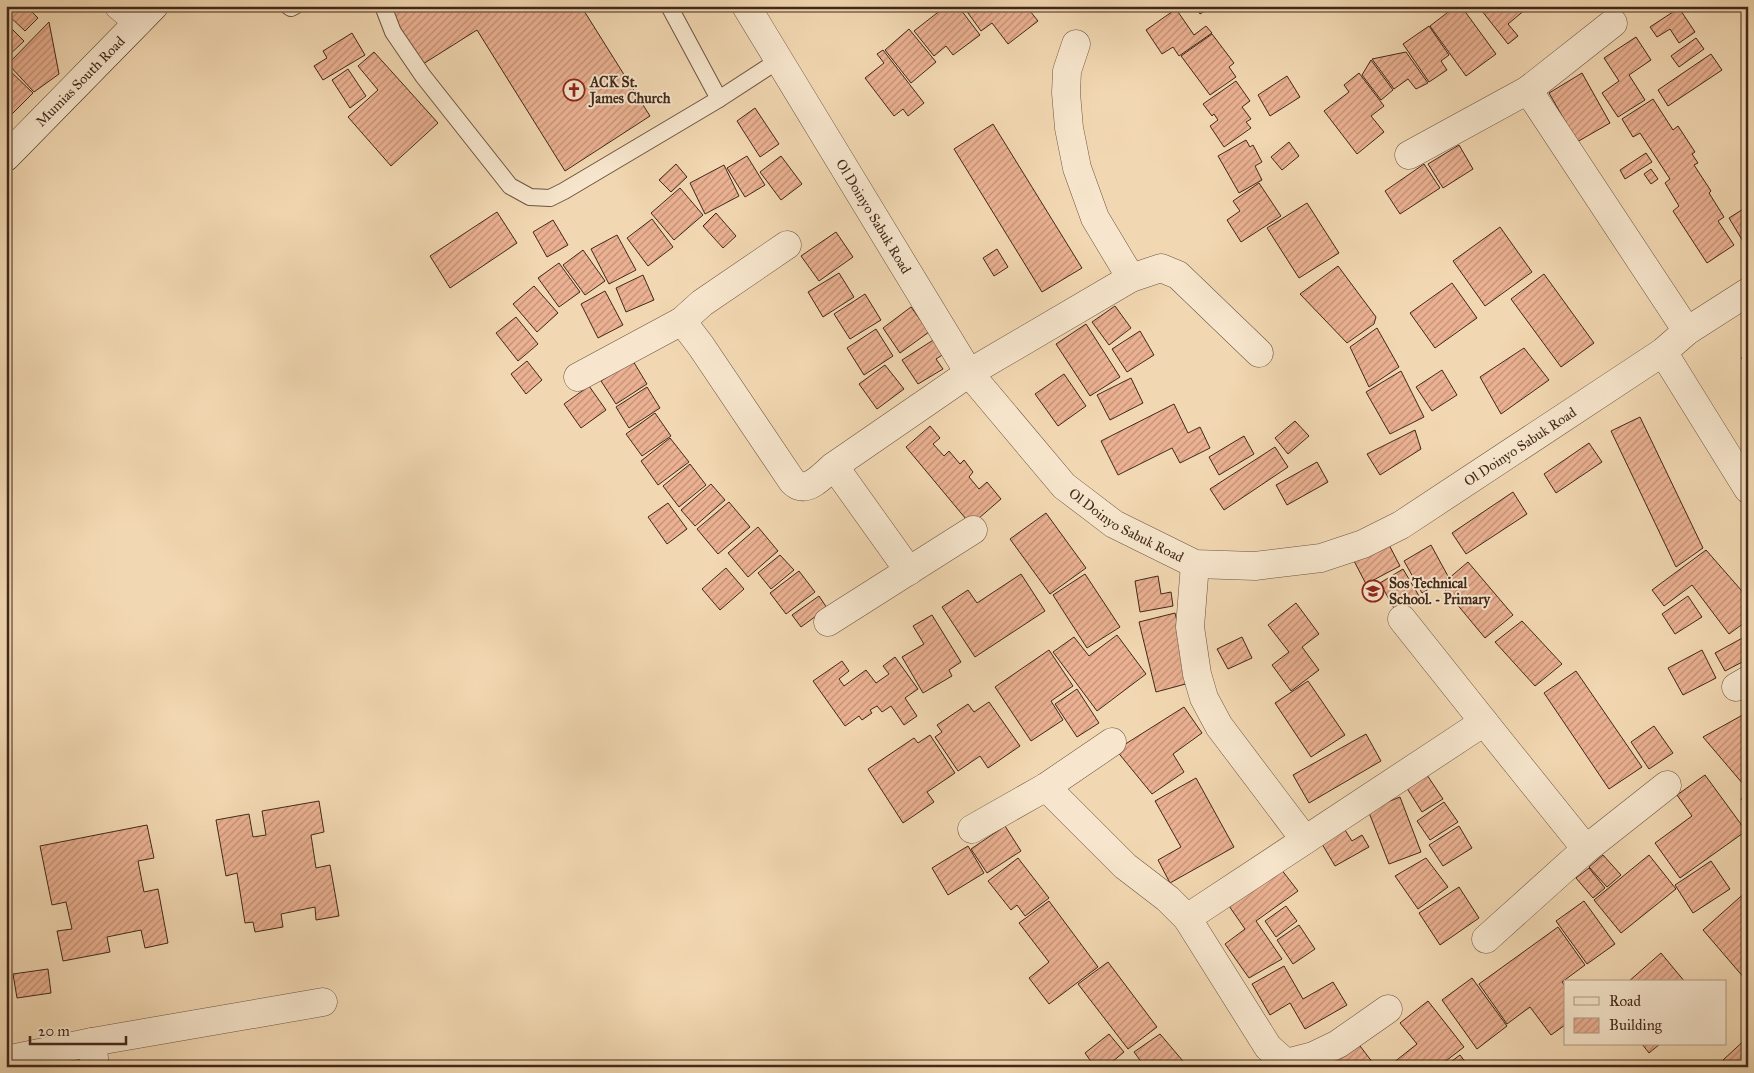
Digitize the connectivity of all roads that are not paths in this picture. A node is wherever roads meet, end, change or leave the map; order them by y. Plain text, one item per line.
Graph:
1 (288, 6) edge
2 (295, 6) edge
3 (383, 6) edge
4 (669, 6) edge
5 (746, 6) edge
6 (137, 12) edge
7 (1613, 23) dead end
8 (1076, 44) dead end
9 (779, 60) junction
10 (1528, 90) junction
11 (719, 99) junction
12 (1409, 156) dead end
13 (6, 157) edge
14 (787, 245) dead end
15 (1131, 278) junction
16 (1748, 292) edge
17 (682, 321) junction
18 (1687, 331) junction
19 (1662, 352) junction
20 (1259, 353) dead end
21 (969, 373) junction
22 (578, 377) dead end
23 (834, 466) junction
24 (1748, 489) edge
25 (973, 530) dead end
26 (1194, 564) junction
27 (909, 571) junction
28 (1402, 619) dead end
29 (828, 622) dead end
30 (1484, 722) junction
31 (1112, 742) dead end
32 (1667, 785) dead end
33 (1046, 786) junction
34 (972, 829) dead end
35 (1305, 840) junction
36 (1586, 849) junction
37 (1187, 918) junction
38 (1486, 939) dead end
39 (323, 1002) dead end
40 (1388, 1009) dead end
41 (94, 1054) edge
42 (6, 1060) edge

1 - 2 lane
3 - 11 lane
4 - 11 lane
5 - 9 street, Ol Doinyo Sabuk Road
6 - 13 street, Mumias South Road
7 - 10 street
8 - 15 street
9 - 11 lane
9 - 21 street, Ol Doinyo Sabuk Road
10 - 12 street
10 - 18 street
14 - 17 street
15 - 20 street
15 - 21 street
16 - 18 street, Ol Doinyo Sabuk Road
17 - 22 street
17 - 23 street
18 - 19 street, Ol Doinyo Sabuk Road
19 - 24 street
19 - 26 street, Ol Doinyo Sabuk Road
21 - 23 street
21 - 26 street, Ol Doinyo Sabuk Road
23 - 27 street
25 - 27 street
26 - 35 street
27 - 29 street
28 - 30 street
30 - 35 street
30 - 36 street
31 - 33 street
32 - 36 street
33 - 34 street
33 - 37 street
35 - 37 street
36 - 38 street
37 - 40 street
39 - 41 street
41 - 42 street

